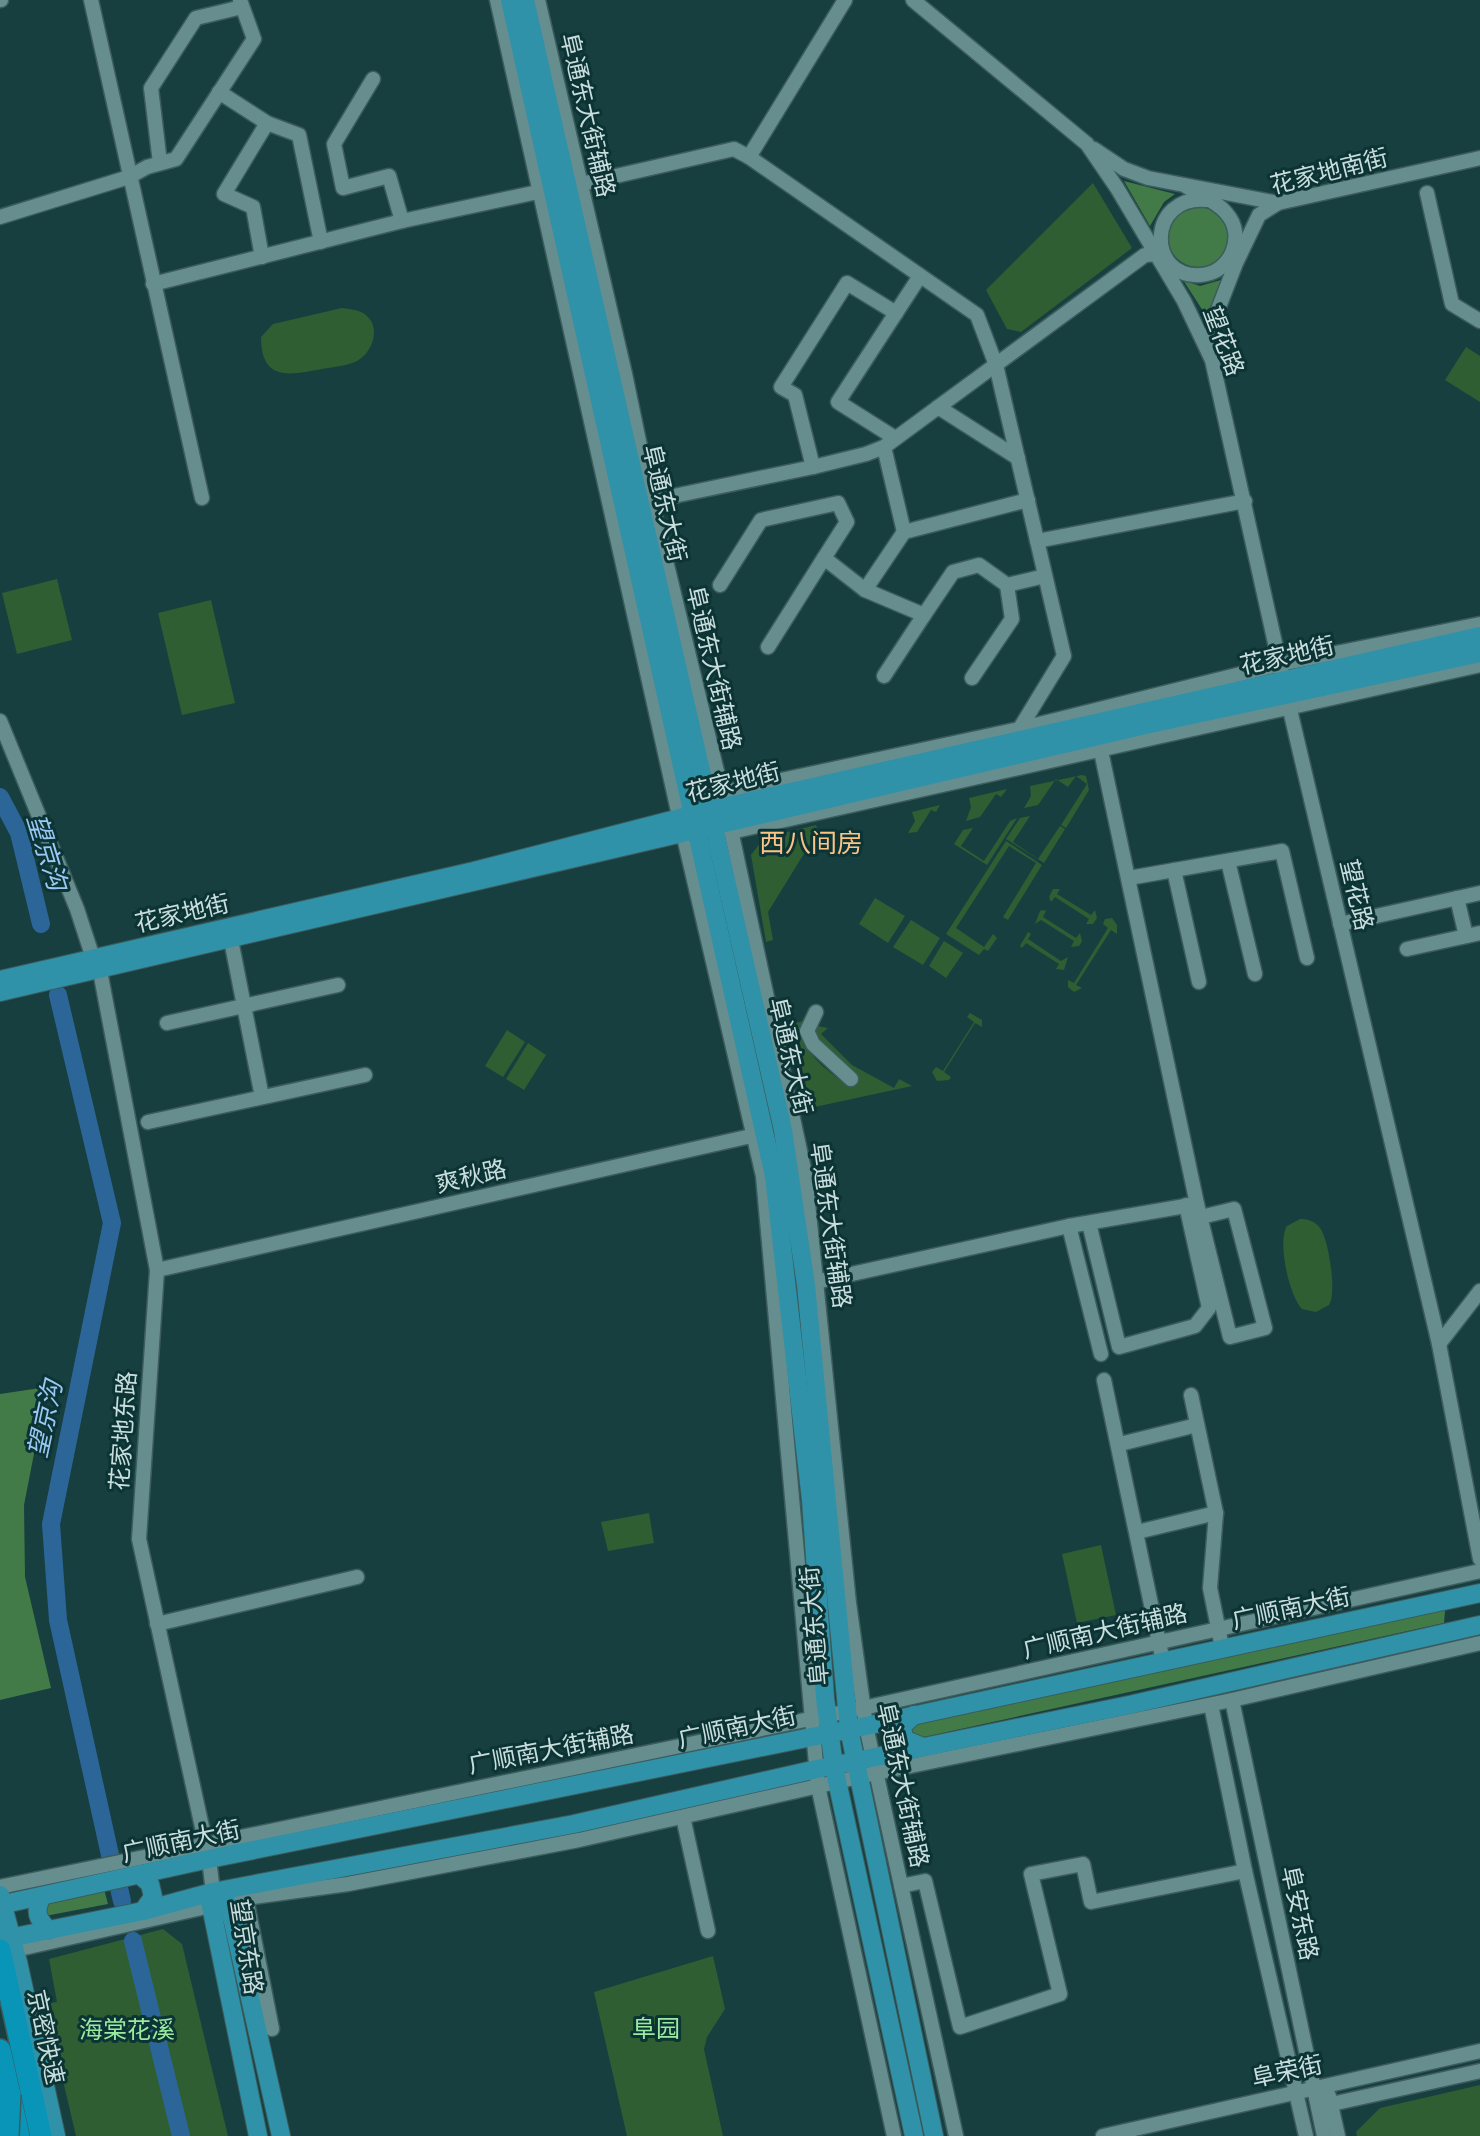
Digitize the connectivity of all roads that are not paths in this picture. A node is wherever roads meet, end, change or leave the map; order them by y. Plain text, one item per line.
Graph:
1 (91, 0) edge
2 (497, 0) edge
3 (510, 0) edge
4 (525, 0) edge
5 (538, 0) edge
6 (845, 0) edge
7 (913, 0) edge
8 (241, 4) edge
9 (373, 79) dead end
10 (219, 92) junction
11 (267, 123) junction
12 (1087, 144) junction
13 (749, 157) junction
14 (1480, 158) edge
15 (160, 163) junction
16 (129, 177) junction
17 (1187, 187) junction
18 (560, 188) junction
19 (1427, 193) dead end
20 (1235, 197) junction
21 (1211, 202) junction
22 (1278, 203) junction
23 (0, 217) edge
24 (402, 221) junction
25 (1251, 230) junction
26 (321, 242) junction
27 (1233, 251) junction
28 (1161, 256) junction
29 (262, 257) junction
30 (1231, 275) junction
31 (920, 276) junction
32 (153, 284) junction
33 (895, 313) junction
34 (1480, 321) edge
35 (1212, 360) junction
36 (996, 365) junction
37 (939, 407) junction
38 (889, 442) junction
39 (1018, 458) junction
40 (813, 467) junction
41 (202, 498) dead end
42 (1028, 500) junction
43 (645, 501) junction
44 (1245, 501) junction
45 (904, 532) junction
46 (1037, 541) junction
47 (824, 558) junction
48 (1045, 576) junction
49 (720, 585) dead end
50 (1007, 585) junction
51 (865, 590) junction
52 (924, 615) junction
53 (1480, 624) edge
54 (1480, 636) edge
55 (768, 647) dead end
56 (1480, 653) edge
57 (1480, 665) edge
58 (884, 676) dead end
59 (972, 678) dead end
60 (1285, 687) junction
61 (0, 721) edge
62 (1015, 736) junction
63 (1099, 743) junction
64 (708, 819) junction
65 (1228, 861) junction
66 (1174, 870) junction
67 (1129, 878) junction
68 (1480, 893) edge
69 (1457, 898) junction
70 (1340, 925) junction
71 (1473, 934) edge
72 (231, 940) junction
73 (1408, 949) dead end
74 (1307, 957) dead end
75 (96, 965) junction
76 (1255, 974) dead end
77 (0, 980) edge
78 (1199, 982) dead end
79 (338, 985) dead end
80 (0, 992) edge
81 (242, 1006) junction
82 (816, 1012) dead end
83 (166, 1023) dead end
84 (365, 1075) dead end
85 (851, 1079) dead end
86 (262, 1097) junction
87 (148, 1122) dead end
88 (789, 1129) junction
89 (758, 1135) junction
90 (1194, 1209) junction
91 (1089, 1223) junction
92 (1069, 1226) junction
93 (157, 1270) junction
94 (812, 1283) junction
95 (1480, 1291) edge
96 (1439, 1343) junction
97 (1101, 1354) dead end
98 (1104, 1380) dead end
99 (1191, 1395) dead end
100 (1197, 1424) junction
101 (1120, 1444) junction
102 (1474, 1495) edge
103 (1216, 1513) junction
104 (1137, 1532) junction
105 (1480, 1559) edge
106 (1480, 1571) edge
107 (357, 1577) dead end
108 (1480, 1592) edge
109 (1433, 1603) junction
110 (157, 1624) junction
111 (1480, 1625) edge
112 (1440, 1635) junction
113 (1220, 1638) junction
114 (1480, 1643) edge
115 (1161, 1651) junction
116 (1232, 1700) junction
117 (1211, 1704) junction
118 (1130, 1712) junction
119 (914, 1715) junction
120 (856, 1719) junction
121 (1238, 1725) junction
122 (820, 1726) junction
123 (1217, 1729) junction
124 (923, 1747) junction
125 (867, 1768) junction
126 (827, 1776) junction
127 (683, 1817) junction
128 (275, 1847) junction
129 (207, 1850) junction
130 (1245, 1871) junction
131 (139, 1874) junction
132 (283, 1878) junction
133 (901, 1886) junction
134 (42, 1896) junction
135 (0, 1898) edge
136 (246, 1898) junction
137 (217, 1900) junction
138 (143, 1911) junction
139 (49, 1931) junction
140 (708, 1931) dead end
141 (5, 1945) edge
142 (272, 2029) dead end
143 (0, 2050) edge
144 (1480, 2051) edge
145 (1480, 2071) edge
146 (1320, 2087) junction
147 (30, 2088) junction
148 (1296, 2092) junction
149 (5, 2093) edge
150 (1324, 2106) junction
151 (9, 2136) edge
152 (19, 2136) edge
153 (41, 2136) edge
154 (54, 2136) edge
155 (258, 2136) edge
156 (281, 2136) edge
157 (894, 2136) edge
158 (914, 2136) edge
159 (934, 2136) edge
160 (956, 2136) edge
161 (1103, 2136) edge
162 (1306, 2136) edge
163 (1324, 2136) edge
164 (1338, 2136) edge

1 - 16 street
2 - 18 street
3 - 18 main road, 阜通东大街
4 - 18 main road, 阜通东大街
5 - 18 street, 阜通东大街辅路
6 - 13 street
7 - 12 street
8 - 10 street
8 - 15 street
9 - 24 street
10 - 11 street
10 - 15 street
11 - 26 street
11 - 29 street
12 - 17 street
12 - 28 street
13 - 18 street
13 - 31 street
14 - 22 street, 花家地南街
15 - 16 street
16 - 23 street
16 - 32 street
17 - 20 street
17 - 21 street
18 - 24 street
18 - 43 main road, 阜通东大街
18 - 64 main road, 阜通东大街
19 - 34 street
20 - 21 street
20 - 22 street
21 - 27 street
21 - 28 street
22 - 25 street, 花家地南街
24 - 26 street
25 - 27 street
25 - 30 street, 花家地南街
26 - 29 street
27 - 28 street
27 - 30 street
28 - 35 street, 望花路
28 - 36 street
29 - 32 street
30 - 35 street, 花家地南街
31 - 33 street
31 - 36 street
32 - 41 street
33 - 38 street
33 - 40 street
35 - 44 street, 望花路
36 - 37 street
36 - 39 street
37 - 38 street
37 - 39 street
38 - 40 street
38 - 45 street
39 - 42 street
40 - 43 street
42 - 45 street
42 - 46 street
43 - 64 main road, 阜通东大街
44 - 46 street
44 - 60 street, 望花路
45 - 51 street
46 - 48 street
47 - 49 street
47 - 51 street
47 - 55 street
48 - 50 street
48 - 62 street
50 - 52 street
50 - 59 street
51 - 52 street
52 - 58 street
53 - 60 street
54 - 60 main road, 花家地街
56 - 60 main road, 花家地街
57 - 60 street
60 - 62 main road, 花家地街
60 - 63 main road, 花家地街
60 - 70 street, 望花路
61 - 75 street, 花家地东路
62 - 64 main road, 花家地街
63 - 64 main road, 花家地街
63 - 67 street
64 - 72 main road, 花家地街
64 - 75 main road, 花家地街
64 - 88 main road, 阜通东大街
64 - 88 street, 阜通东大街辅路
64 - 89 main road, 阜通东大街
65 - 66 street
65 - 74 street
65 - 76 street
66 - 67 street
66 - 78 street
67 - 90 street
68 - 69 street
69 - 70 street
69 - 71 street
70 - 96 street, 望花路
71 - 73 street
72 - 75 main road, 花家地街
72 - 81 street
75 - 77 main road, 花家地街
75 - 80 main road, 花家地街
75 - 93 street, 花家地东路
79 - 81 street
81 - 83 street
81 - 86 street
82 - 85 street
84 - 86 street
86 - 87 street
88 - 89 street, 爽秋路
88 - 94 main road, 阜通东大街
89 - 93 street, 爽秋路
89 - 122 main road, 阜通东大街
90 - 90 street
90 - 91 street
90 - 91 street
91 - 92 street
92 - 94 street
92 - 97 street
93 - 110 street, 花家地东路
94 - 120 main road, 阜通东大街
95 - 96 street
96 - 102 street, 望花路
98 - 101 street
99 - 100 street
100 - 101 street
100 - 103 street
101 - 104 street
102 - 105 street, 望花路
103 - 104 street
103 - 113 street
104 - 115 street
106 - 113 street, 广顺南大街辅路
107 - 110 street
108 - 109 main road, 广顺南大街
109 - 112 main road
109 - 113 main road, 广顺南大街
110 - 129 street, 花家地东路
111 - 112 main road
112 - 118 main road
113 - 115 main road, 广顺南大街
114 - 116 street
115 - 119 main road, 广顺南大街
115 - 120 street, 广顺南大街辅路
116 - 117 street
116 - 121 street, 阜安东路
117 - 118 street
117 - 123 street, 阜安东路
118 - 124 main road
118 - 125 street
119 - 120 main road, 广顺南大街
119 - 124 main road
120 - 122 main road, 广顺南大街
120 - 125 main road, 阜通东大街
121 - 123 street
121 - 146 street, 阜安东路
122 - 126 main road, 阜通东大街
122 - 128 main road, 广顺南大街
122 - 129 street, 广顺南大街辅路
123 - 130 street, 阜安东路
124 - 125 main road
125 - 126 main road
125 - 133 street, 阜通东大街辅路
125 - 159 main road, 阜通东大街
126 - 127 street
126 - 132 main road
126 - 157 street
126 - 158 main road, 阜通东大街
127 - 136 street
127 - 140 street
128 - 129 main road, 广顺南大街
128 - 132 main road
129 - 131 main road, 广顺南大街
129 - 135 street, 广顺南大街辅路
129 - 137 street, 花家地东路
130 - 133 street
130 - 148 street, 阜安东路
131 - 134 main road, 广顺南大街
131 - 138 main road
132 - 137 main road
133 - 160 street, 阜通东大街辅路
134 - 135 main road, 广顺南大街
134 - 139 main road
135 - 141 main road
136 - 137 street
136 - 142 street
137 - 138 main road
137 - 141 street
137 - 155 main road, 望京东路
137 - 156 main road, 望京东路
138 - 139 main road
139 - 141 main road
141 - 147 highway, 京密快速
141 - 154 main road
143 - 149 highway, 京密快速
144 - 146 street, 阜荣街
145 - 150 street
146 - 148 street, 阜荣街
146 - 150 street, 阜安东路
147 - 153 highway, 京密快速
147 - 154 highway
148 - 161 street, 阜荣街
148 - 162 street, 阜安东路
149 - 151 highway, bridge
149 - 152 highway, 京密快速, bridge
150 - 163 street, 阜安东路
150 - 164 street

